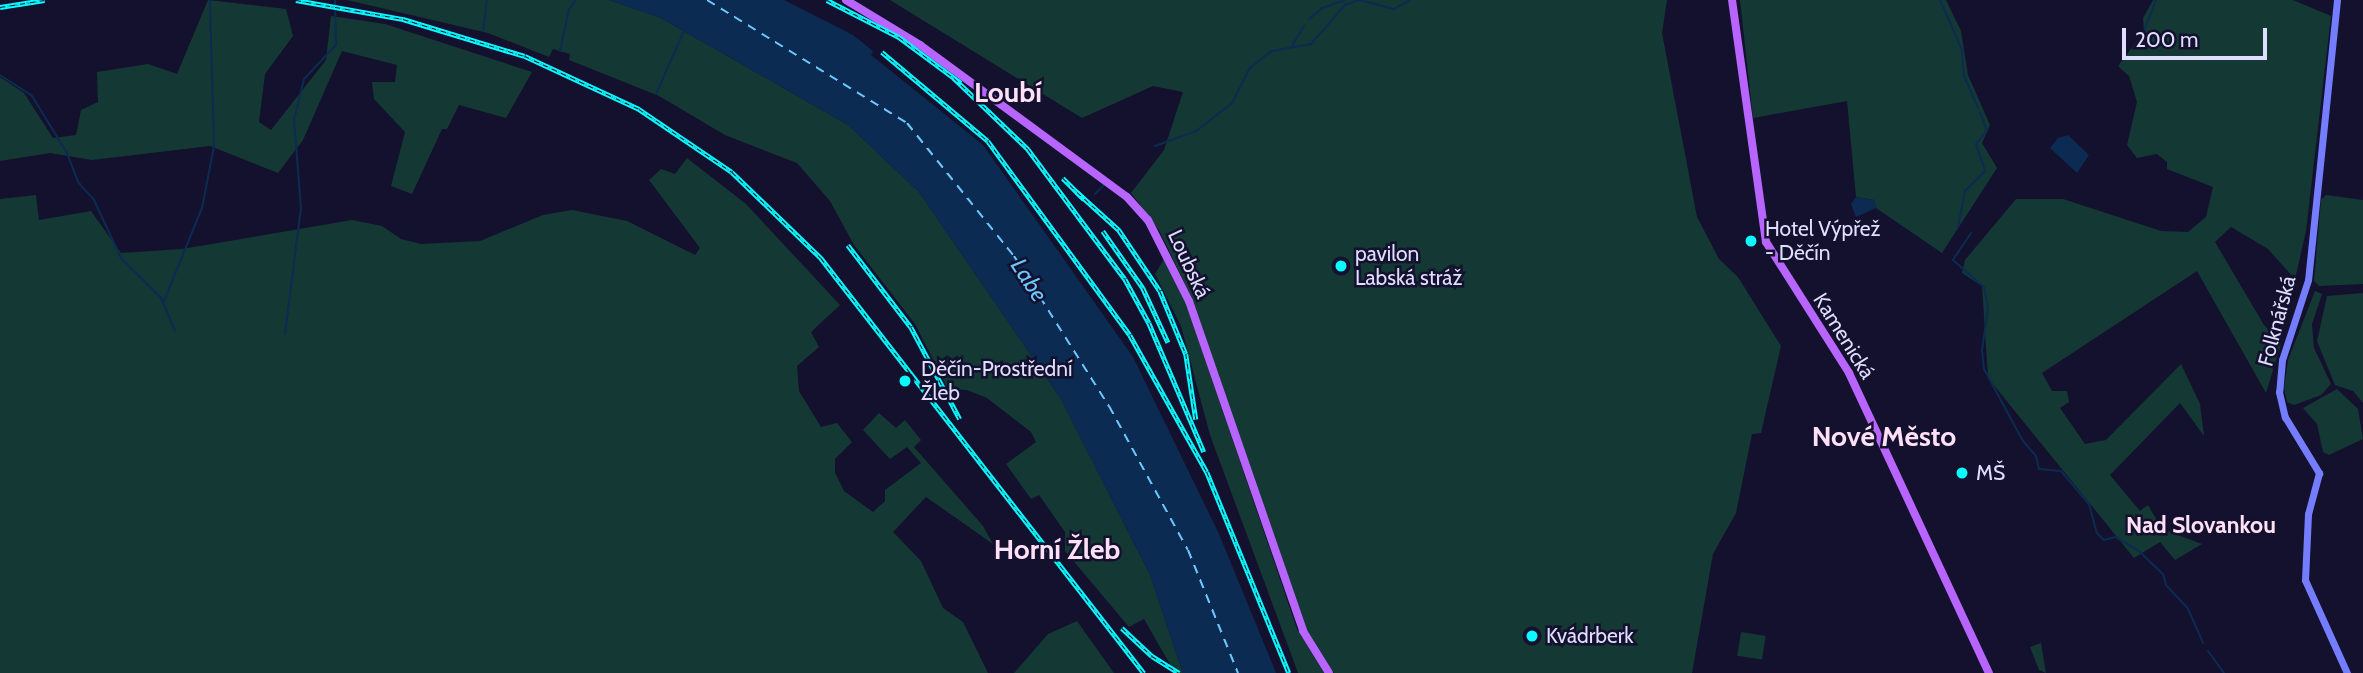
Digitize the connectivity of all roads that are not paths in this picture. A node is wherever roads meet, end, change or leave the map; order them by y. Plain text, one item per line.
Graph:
1 (846, 0) edge
2 (1732, 0) edge
3 (2337, 0) edge
4 (1329, 673) edge
5 (1989, 673) edge
6 (2347, 673) edge

1 - 4 main road, Loubská
2 - 5 main road, Kamenická
3 - 6 street, Folknářská

